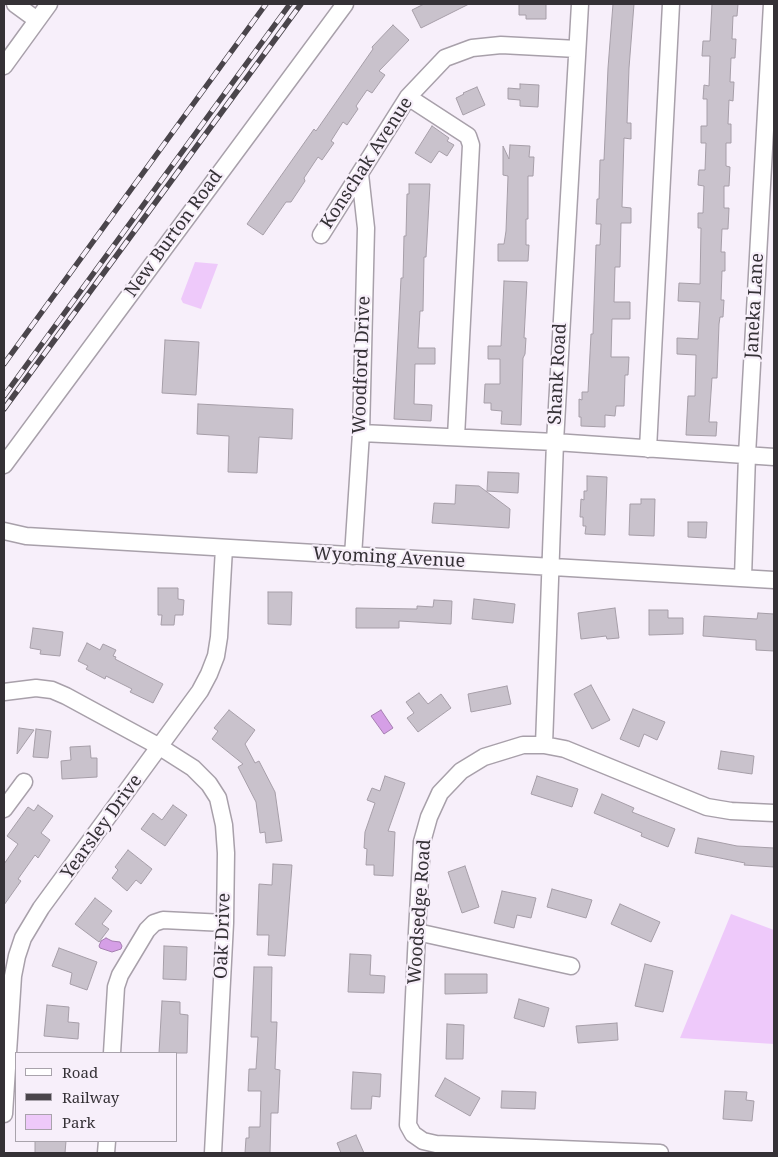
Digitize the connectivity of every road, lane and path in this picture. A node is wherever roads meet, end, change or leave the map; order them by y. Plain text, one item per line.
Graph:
1 (15, 4) edge
2 (47, 4) edge
3 (345, 4) edge
4 (580, 4) edge
5 (671, 4) edge
6 (772, 4) edge
7 (37, 20) junction
8 (577, 49) junction
9 (4, 66) edge
10 (408, 97) junction
11 (360, 174) junction
12 (321, 235) dead end
13 (360, 432) junction
14 (456, 437) junction
15 (555, 442) junction
16 (648, 449) junction
17 (747, 455) junction
18 (774, 457) edge
19 (4, 465) edge
20 (4, 531) edge
21 (224, 548) junction
22 (353, 556) junction
23 (550, 568) junction
24 (743, 578) junction
25 (774, 580) edge
26 (4, 692) edge
27 (544, 745) junction
28 (160, 747) junction
29 (24, 782) dead end
30 (4, 809) edge
31 (774, 813) edge
32 (225, 924) junction
33 (417, 932) junction
34 (571, 966) dead end
35 (112, 1052) edge
36 (4, 1114) edge
37 (212, 1153) edge
38 (660, 1153) edge

1 - 7 street
2 - 7 street
3 - 19 street, New Burton Road
4 - 8 street, Shank Road
5 - 16 street
6 - 17 street, Janeka Lane
7 - 9 street
8 - 10 street, Konschak Avenue
8 - 15 street, Shank Road
10 - 11 street, Konschak Avenue
10 - 14 street
11 - 12 street, Konschak Avenue
11 - 13 street, Woodford Drive
13 - 14 street
13 - 22 street, Woodford Drive
14 - 15 street
15 - 16 street
15 - 23 street, Shank Road
16 - 17 street
17 - 18 street
17 - 24 street, Janeka Lane
20 - 21 street, Wyoming Avenue
21 - 22 street, Wyoming Avenue
21 - 28 street, Yearsley Drive
22 - 23 street, Wyoming Avenue
23 - 24 street, Wyoming Avenue
23 - 27 street, Shank Road
24 - 25 street, Wyoming Avenue
26 - 28 street, Oak Drive
27 - 31 street, Woodsedge Road
27 - 33 street, Woodsedge Road
28 - 32 street, Oak Drive
28 - 36 street, Yearsley Drive
29 - 30 street
32 - 35 street
32 - 37 street, Oak Drive
33 - 34 street
33 - 38 street, Woodsedge Road

